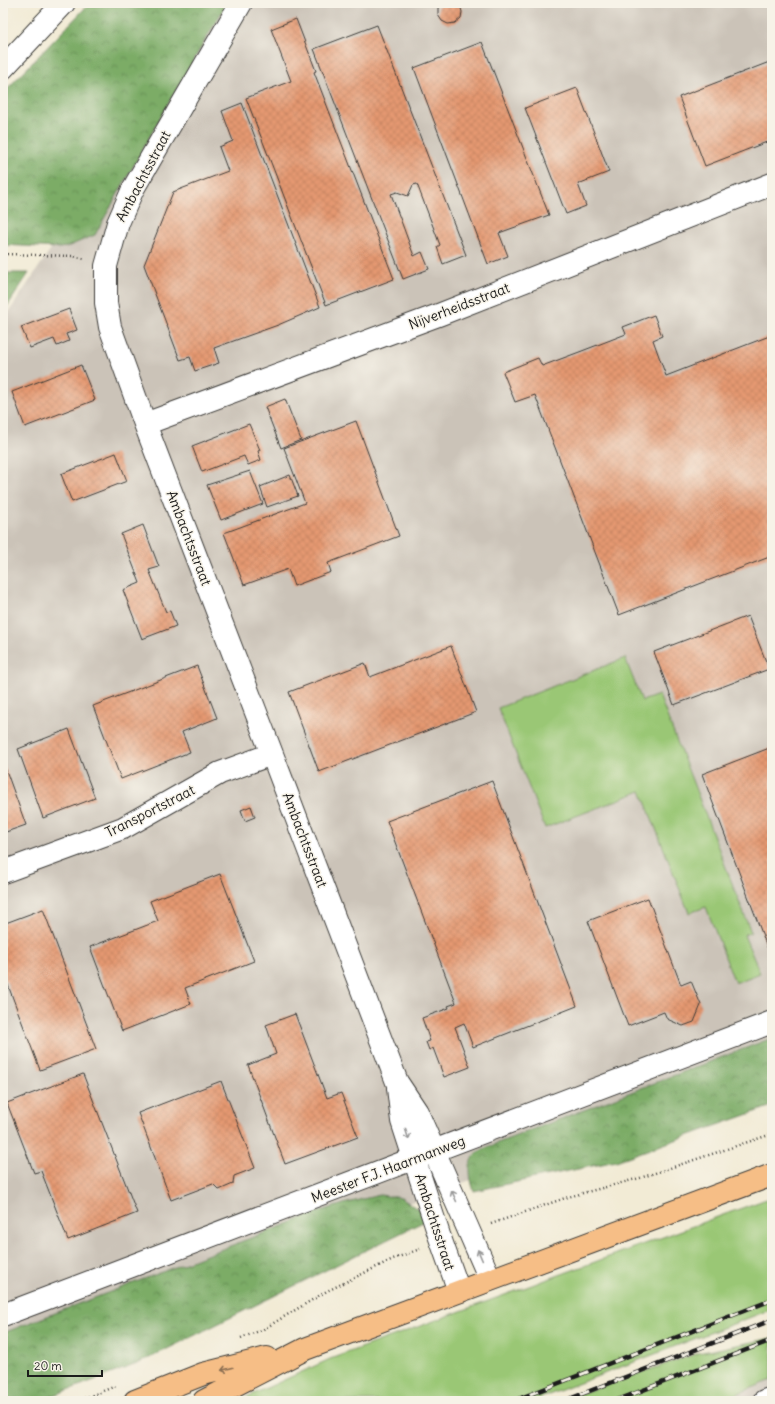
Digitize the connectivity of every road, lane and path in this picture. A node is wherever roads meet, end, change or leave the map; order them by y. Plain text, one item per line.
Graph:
1 (64, 3) edge
2 (242, 3) edge
3 (3, 68) edge
4 (772, 184) edge
5 (3, 254) edge
6 (106, 266) junction
7 (145, 424) junction
8 (272, 754) junction
9 (3, 872) edge
10 (772, 1022) edge
11 (772, 1134) edge
12 (424, 1155) junction
13 (772, 1175) edge
14 (470, 1231) junction
15 (441, 1242) junction
16 (490, 1279) junction
17 (458, 1291) junction
18 (3, 1315) edge
19 (240, 1339) dead end
20 (305, 1349) junction
21 (122, 1384) dead end
22 (772, 1398) edge
23 (77, 1401) edge
24 (135, 1401) edge
25 (204, 1401) edge
26 (764, 1401) edge

1 - 3 street
2 - 6 street, Ambachtsstraat
4 - 7 street, Nijverheidsstraat
5 - 6 path
6 - 7 street, Ambachtsstraat
7 - 8 street, Ambachtsstraat
8 - 9 street, Transportstraat
8 - 12 street, Ambachtsstraat
10 - 12 street, Meester F.J. Haarmanweg
11 - 14 path
14 -> 12 street, Ambachtsstraat
12 - 15 street, Ambachtsstraat
12 - 18 street, Meester F.J. Haarmanweg
13 - 16 main road
16 -> 14 street, Ambachtsstraat
15 - 17 street, Ambachtsstraat
15 - 19 path
16 - 17 main road
17 - 20 main road
20 -> 24 main road
20 - 25 main road
21 - 23 path
22 - 26 street

